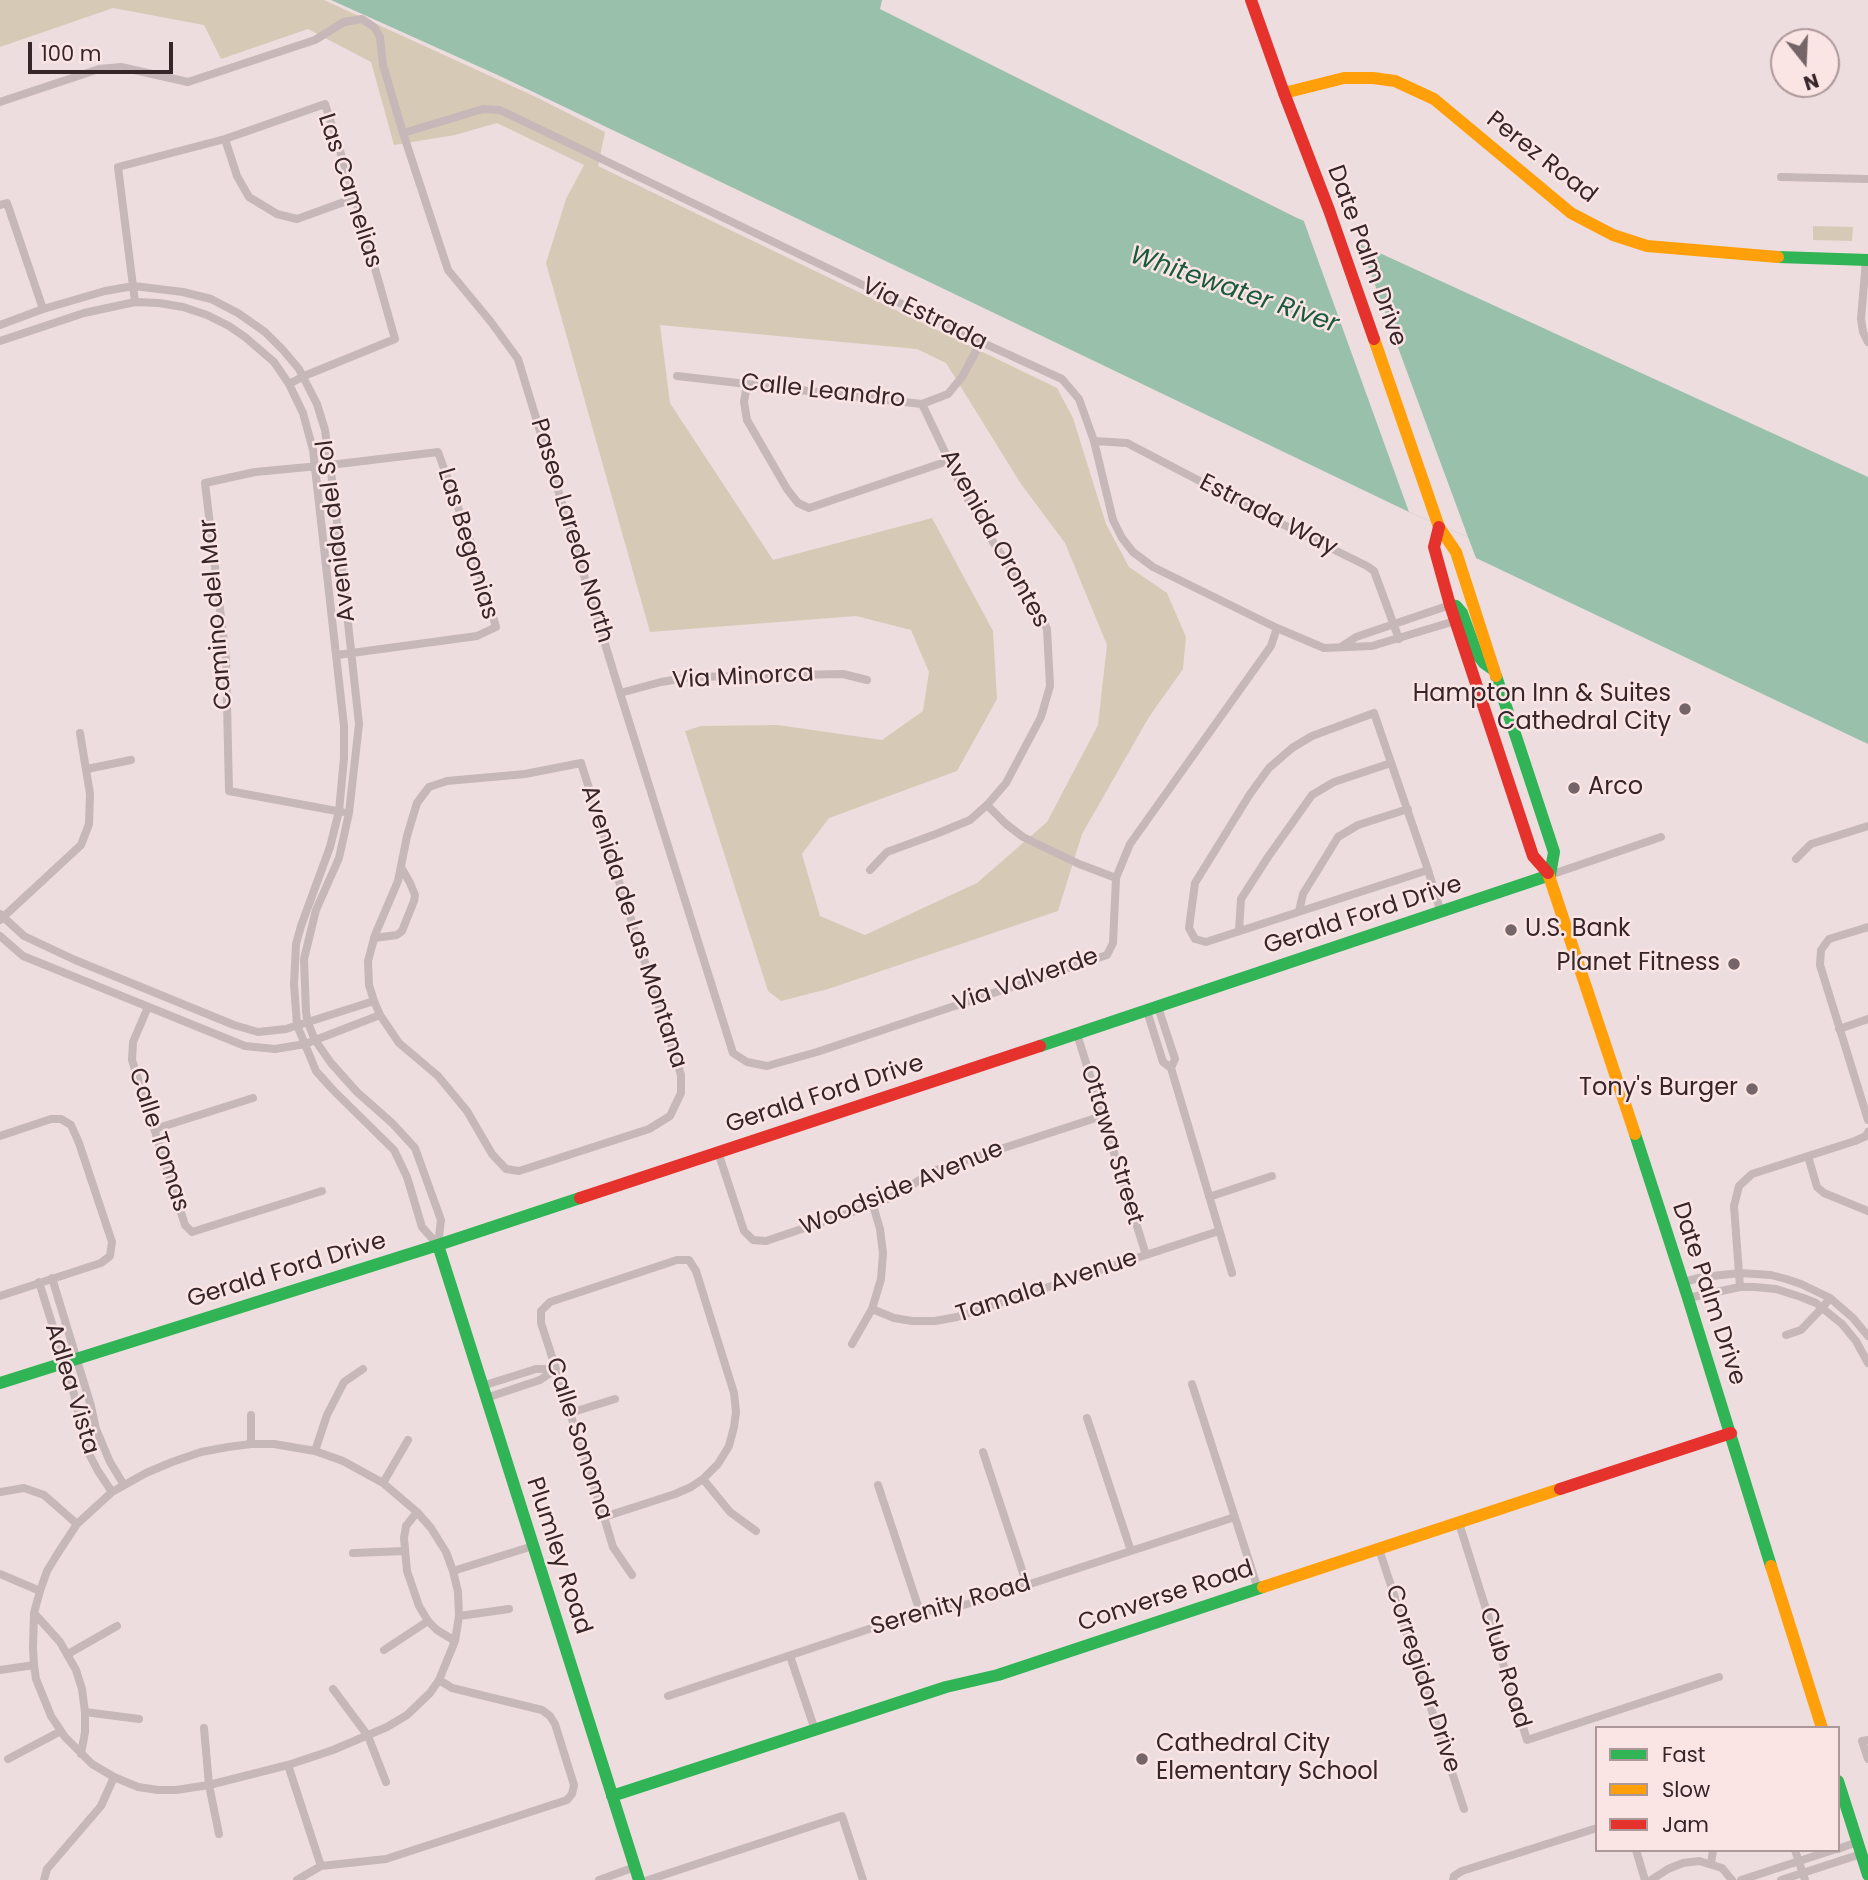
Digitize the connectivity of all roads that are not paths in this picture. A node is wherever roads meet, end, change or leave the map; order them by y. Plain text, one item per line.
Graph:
1 (1251, 0) edge
2 (1284, 93) junction
3 (0, 103) edge
4 (403, 133) junction
5 (225, 139) junction
6 (1781, 177) dead end
7 (1868, 179) edge
8 (355, 198) junction
9 (4, 204) edge
10 (1867, 260) edge
11 (134, 286) junction
12 (135, 302) junction
13 (43, 309) junction
14 (0, 325) edge
15 (0, 341) edge
16 (981, 342) junction
17 (1868, 342) edge
18 (304, 376) junction
19 (677, 376) dead end
20 (289, 384) junction
21 (747, 384) junction
22 (922, 404) junction
23 (1094, 441) junction
24 (948, 461) junction
25 (330, 465) junction
26 (315, 467) junction
27 (205, 483) joint
28 (1439, 527) junction
29 (1450, 605) junction
30 (1455, 621) junction
31 (1393, 624) junction
32 (1277, 628) junction
33 (1399, 639) junction
34 (1340, 647) junction
35 (352, 653) junction
36 (337, 655) junction
37 (1495, 670) junction
38 (867, 680) dead end
39 (620, 693) junction
40 (80, 733) dead end
41 (131, 760) dead end
42 (1391, 763) junction
43 (87, 769) junction
44 (987, 805) junction
45 (1408, 809) junction
46 (339, 811) junction
47 (349, 813) junction
48 (1868, 826) edge
49 (1661, 837) dead end
50 (1796, 859) dead end
51 (401, 867) junction
52 (870, 870) dead end
53 (1428, 870) junction
54 (1550, 875) junction
55 (1116, 878) junction
56 (1299, 911) junction
57 (1441, 913) junction
58 (1, 917) edge
59 (1868, 927) edge
60 (1239, 931) junction
61 (0, 936) edge
62 (374, 938) junction
63 (374, 1001) junction
64 (148, 1007) junction
65 (1153, 1009) junction
66 (380, 1015) junction
67 (1868, 1019) edge
68 (308, 1021) junction
69 (297, 1025) junction
70 (1839, 1029) junction
71 (1077, 1034) junction
72 (315, 1041) junction
73 (305, 1044) junction
74 (1172, 1050) junction
75 (1160, 1054) junction
76 (747, 1062) joint
77 (1171, 1068) junction
78 (253, 1098) dead end
79 (1865, 1101) edge
80 (1102, 1116) junction
81 (1868, 1120) edge
82 (155, 1129) junction
83 (1867, 1134) edge
84 (0, 1136) edge
85 (718, 1152) junction
86 (1808, 1156) junction
87 (1272, 1176) dead end
88 (322, 1191) dead end
89 (1209, 1197) junction
90 (873, 1205) junction
91 (1868, 1211) edge
92 (1219, 1231) junction
93 (438, 1245) junction
94 (1146, 1255) junction
95 (1232, 1273) dead end
96 (1740, 1273) junction
97 (52, 1278) junction
98 (39, 1282) junction
99 (1683, 1282) junction
100 (1740, 1287) junction
101 (0, 1296) edge
102 (1688, 1298) junction
103 (1830, 1298) junction
104 (1822, 1308) junction
105 (872, 1309) junction
106 (1786, 1335) dead end
107 (1868, 1336) edge
108 (852, 1344) dead end
109 (70, 1360) junction
110 (1868, 1363) edge
111 (363, 1369) dead end
112 (556, 1369) junction
113 (0, 1383) edge
114 (1192, 1384) dead end
115 (484, 1392) junction
116 (615, 1399) dead end
117 (570, 1413) junction
118 (251, 1415) dead end
119 (1087, 1418) dead end
120 (1731, 1433) junction
121 (408, 1440) dead end
122 (251, 1444) junction
123 (316, 1451) junction
124 (983, 1452) dead end
125 (703, 1479) junction
126 (383, 1483) junction
127 (124, 1485) junction
128 (878, 1485) dead end
129 (0, 1492) edge
130 (112, 1492) junction
131 (417, 1512) junction
132 (604, 1517) junction
133 (1235, 1517) junction
134 (1459, 1523) junction
135 (77, 1524) junction
136 (756, 1531) dead end
137 (533, 1546) junction
138 (1380, 1549) junction
139 (405, 1550) junction
140 (1131, 1551) junction
141 (353, 1553) dead end
142 (453, 1571) junction
143 (0, 1574) edge
144 (632, 1575) dead end
145 (1027, 1585) junction
146 (1258, 1589) junction
147 (40, 1591) junction
148 (509, 1609) dead end
149 (920, 1612) junction
150 (34, 1613) junction
151 (459, 1616) junction
152 (428, 1621) junction
153 (117, 1626) dead end
154 (455, 1641) junction
155 (384, 1650) dead end
156 (68, 1654) junction
157 (790, 1656) junction
158 (34, 1665) junction
159 (0, 1670) edge
160 (1720, 1677) dead end
161 (439, 1680) junction
162 (333, 1689) dead end
163 (668, 1696) dead end
164 (85, 1712) junction
165 (139, 1719) dead end
166 (1821, 1726) edge
167 (204, 1728) dead end
168 (815, 1730) junction
169 (61, 1731) junction
170 (368, 1736) junction
171 (1865, 1741) edge
172 (81, 1755) junction
173 (8, 1759) dead end
174 (1868, 1759) edge
175 (288, 1765) junction
176 (114, 1777) junction
177 (386, 1782) dead end
178 (209, 1786) junction
179 (1840, 1787) edge
180 (612, 1796) junction
181 (1464, 1809) dead end
182 (1595, 1829) edge
183 (219, 1833) dead end
184 (1859, 1848) junction
185 (1840, 1849) edge
186 (1637, 1852) edge
187 (1713, 1852) edge
188 (1796, 1852) edge
189 (1827, 1852) edge
190 (1799, 1861) junction
191 (1711, 1864) junction
192 (321, 1866) junction
193 (637, 1874) edge
194 (1868, 1875) edge
195 (1804, 1877) edge
196 (1454, 1878) edge
197 (44, 1880) edge
198 (297, 1880) edge
199 (599, 1880) edge
200 (648, 1880) edge
201 (863, 1880) edge
202 (1645, 1880) edge
203 (1651, 1880) edge
204 (1732, 1880) edge
205 (1741, 1880) edge
206 (1781, 1880) edge

1 - 2 main road, Date Palm Drive
2 - 10 main road, Perez Road
2 - 28 main road, Date Palm Drive
3 - 4 street, Paseo Laredo North
4 - 16 street, Via Estrada
4 - 39 street, Paseo Laredo North
5 - 8 street
5 - 8 street, Las Camelias
5 - 11 street, Las Camelias
6 - 7 street
8 - 18 street, Las Camelias
9 - 13 street
10 - 17 street
11 - 12 street, Las Camelias
11 - 13 street, Avenida del Sol
11 - 18 street, Avenida del Sol
12 - 15 street, Avenida del Sol
12 - 20 street, Avenida del Sol
13 - 14 street, Avenida del Sol
16 - 22 street, Calle Leandro
16 - 23 street, Via Estrada
18 - 20 street, Las Camelias
18 - 25 street, Avenida del Sol
19 - 21 street, Calle Leandro
20 - 26 street, Avenida del Sol
21 - 22 street, Calle Leandro
21 - 24 street
22 - 24 street, Avenida Orontes
23 - 31 street, Estrada Way
23 - 32 street, Via Estrada
24 - 44 street, Avenida Orontes
25 - 26 street, Las Begonias
25 - 35 street, Avenida del Sol
25 - 35 street, Las Begonias
26 - 27 street, Las Begonias
26 - 36 street, Avenida del Sol
27 - 46 street, Camino del Mar
28 - 29 main road, Date Palm Drive
28 - 37 main road, Date Palm Drive
29 - 30 main road, Date Palm Drive
29 - 31 street
29 - 37 main road
30 - 33 street, Via Estrada
30 - 54 main road, Date Palm Drive
31 - 33 street, Estrada Way
31 - 34 street
32 - 34 street, Via Estrada
32 - 55 street, Via Valverde
33 - 34 street, Via Estrada
35 - 36 street, Las Begonias
35 - 47 street, Avenida del Sol
36 - 46 street, Avenida del Sol
37 - 54 main road, Date Palm Drive
38 - 39 street, Via Minorca
39 - 76 street, Paseo Laredo North
40 - 43 street
41 - 43 street
42 - 45 street
42 - 60 street
42 - 60 street
43 - 58 street
44 - 52 street, Avenida Orontes
44 - 55 street
45 - 53 street
45 - 56 street
46 - 47 street, Camino del Mar
46 - 69 street, Avenida del Sol
47 - 68 street, Avenida del Sol
48 - 50 street
49 - 54 street, Gerald Ford Drive
51 - 62 street, Avenida de Las Montana
51 - 62 street
51 - 66 street, Avenida de Las Montana
53 - 56 street
53 - 57 street
54 - 57 main road, Gerald Ford Drive
54 - 99 main road, Date Palm Drive
55 - 76 street, Via Valverde
56 - 60 street
57 - 65 main road, Gerald Ford Drive
58 - 69 street
59 - 70 street
61 - 64 street
62 - 63 street, Avenida de Las Montana
63 - 66 street, Avenida de Las Montana
63 - 68 street
64 - 73 street
64 - 82 street, Calle Tomas
65 - 71 main road, Gerald Ford Drive
65 - 74 street
65 - 75 street
66 - 72 street
67 - 70 street
68 - 69 street
68 - 72 street, Avenida del Sol
69 - 73 street, Avenida del Sol
70 - 79 street
71 - 80 street, Ottawa Street
71 - 85 main road, Gerald Ford Drive
72 - 73 street
72 - 93 street, Avenida del Sol
73 - 93 street, Avenida del Sol
74 - 75 street
74 - 77 street
75 - 77 street
77 - 89 street
78 - 82 street
79 - 81 street
80 - 90 street, Woodside Avenue
80 - 94 street, Ottawa Street
82 - 88 street, Calle Tomas
83 - 86 street
84 - 97 street
85 - 90 street, Woodside Avenue
85 - 93 main road, Gerald Ford Drive
86 - 91 street
86 - 96 street
87 - 89 street
89 - 92 street
90 - 105 street
92 - 94 street, Tamala Avenue
92 - 95 street
93 - 109 main road, Gerald Ford Drive
93 - 115 main road, Plumley Road
94 - 105 street, Tamala Avenue
96 - 99 street
96 - 100 street
96 - 103 street
97 - 98 street
97 - 109 street, Adlea Vista
98 - 101 street
98 - 109 street, Adlea Vista
99 - 102 main road, Date Palm Drive
100 - 102 street
100 - 104 street
102 - 120 main road, Date Palm Drive
103 - 104 street
103 - 107 street
104 - 106 street
104 - 110 street
105 - 108 street
109 - 113 main road, Gerald Ford Drive
109 - 127 street, Adlea Vista
109 - 130 street, Adlea Vista
111 - 123 street
112 - 115 street
112 - 117 street, Calle Sonoma
112 - 125 street, Calle Sonoma
114 - 133 street
115 - 137 main road, Plumley Road
116 - 117 street
117 - 132 street, Calle Sonoma
118 - 122 street
119 - 140 street
120 - 134 main road, Converse Road
120 - 166 main road, Date Palm Drive
121 - 126 street
122 - 123 street
122 - 127 street
123 - 126 street
124 - 145 street
125 - 132 street
125 - 136 street
126 - 131 street
127 - 130 street
128 - 149 street
129 - 135 street
130 - 135 street
131 - 139 street
131 - 142 street
132 - 144 street, Calle Sonoma
133 - 140 street, Serenity Road
133 - 146 street
134 - 138 main road, Converse Road
134 - 160 street, Club Road
135 - 147 street
137 - 142 street
137 - 180 main road, Plumley Road
138 - 146 main road, Converse Road
138 - 181 street, Corregidor Drive
139 - 141 street
139 - 152 street
140 - 145 street, Serenity Road
142 - 151 street
143 - 147 street
145 - 149 street, Serenity Road
146 - 168 main road, Converse Road
147 - 150 street
148 - 151 street
149 - 157 street, Serenity Road
150 - 156 street
150 - 158 street
151 - 154 street
152 - 154 street
152 - 155 street
153 - 156 street
154 - 161 street
156 - 164 street
157 - 163 street, Serenity Road
157 - 168 street
158 - 159 street
158 - 169 street
161 - 170 street
161 - 192 street
162 - 170 street
164 - 165 street
164 - 172 street
167 - 178 street
168 - 180 main road, Converse Road
169 - 172 street
169 - 173 street
170 - 175 street
170 - 177 street
171 - 174 street
172 - 176 street
175 - 178 street
175 - 192 street
176 - 178 street
176 - 197 street
178 - 183 street
179 - 184 main road
180 - 193 main road, Plumley Road
182 - 196 street
184 - 185 street
184 - 194 main road
184 - 195 street
186 - 202 street
187 - 191 street
188 - 190 street
189 - 190 street
190 - 195 street
190 - 205 street
191 - 203 street
191 - 204 street
192 - 198 street
193 - 199 street
195 - 206 street
200 - 201 street

